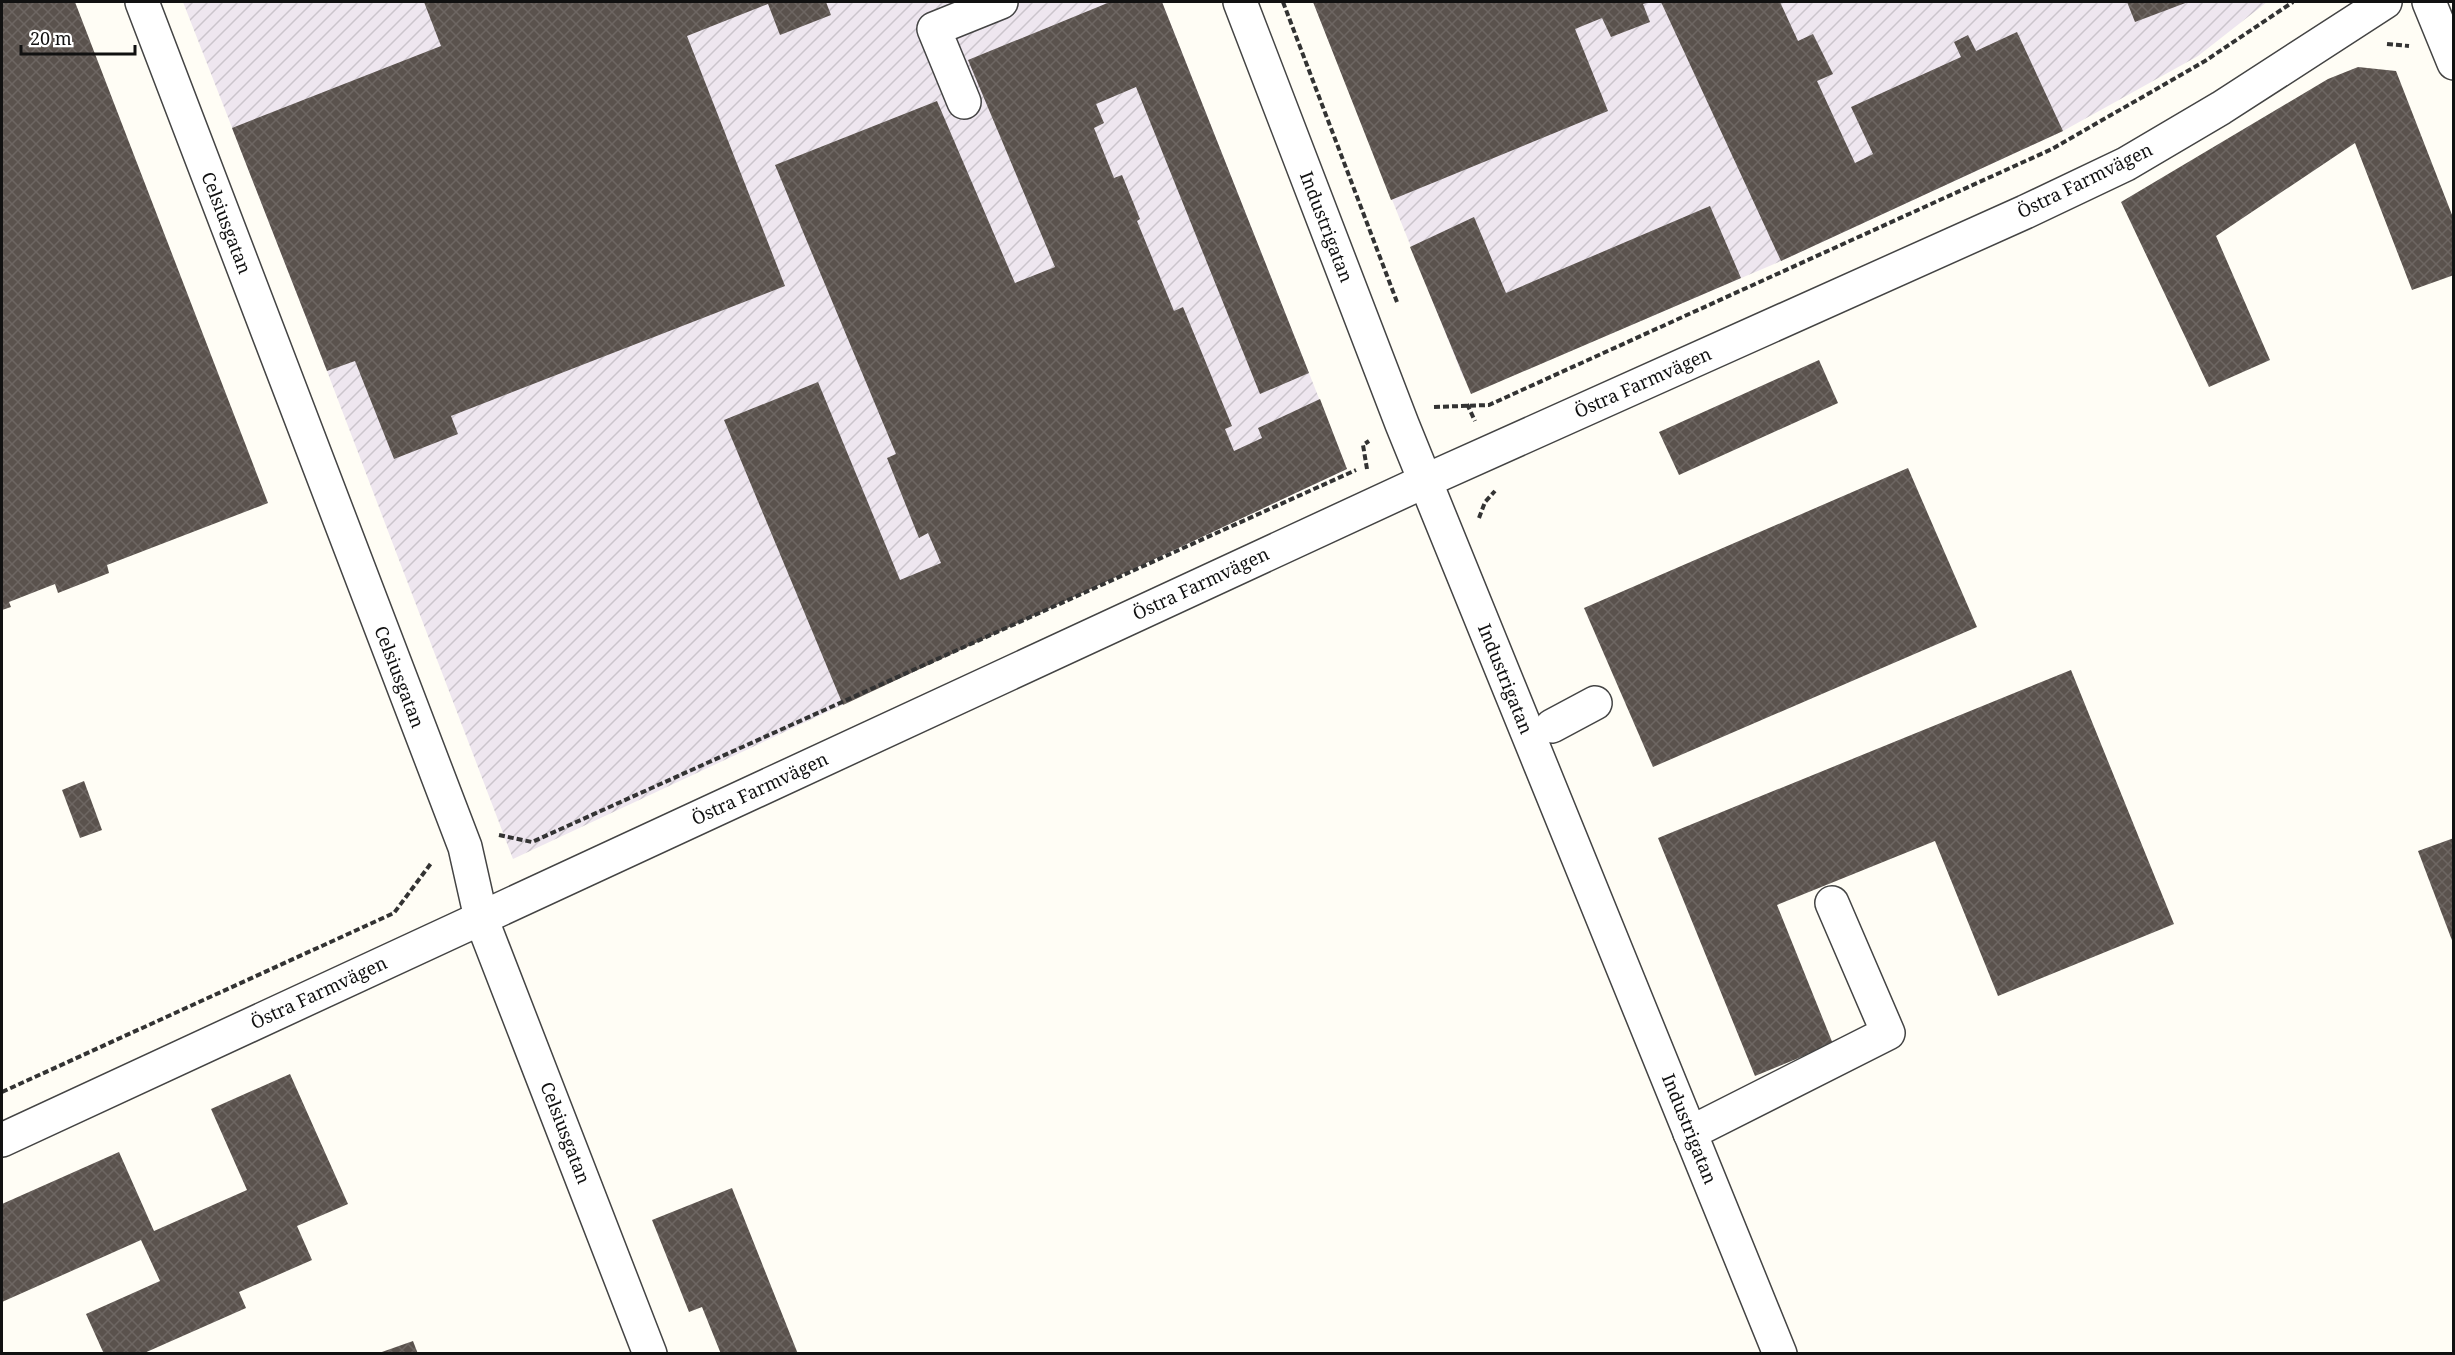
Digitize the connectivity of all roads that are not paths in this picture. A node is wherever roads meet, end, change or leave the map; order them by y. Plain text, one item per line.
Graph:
1 (142, 2) edge
2 (1001, 2) edge
3 (1240, 2) edge
4 (2385, 2) edge
5 (2429, 2) edge
6 (2454, 63) edge
7 (964, 102) dead end
8 (1425, 481) junction
9 (1594, 703) dead end
10 (1552, 726) dead end
11 (1832, 903) dead end
12 (482, 918) junction
13 (1690, 1133) junction
14 (2, 1140) edge
15 (650, 1353) edge
16 (1780, 1353) edge

1 - 12 street, Celsiusgatan
2 - 7 street
3 - 8 street, Industrigatan
4 - 8 street, Östra Farmvägen
5 - 6 street
8 - 12 street, Östra Farmvägen
8 - 13 street, Industrigatan
9 - 10 street
11 - 13 street
12 - 14 street, Östra Farmvägen
12 - 15 street, Celsiusgatan
13 - 16 street, Industrigatan

